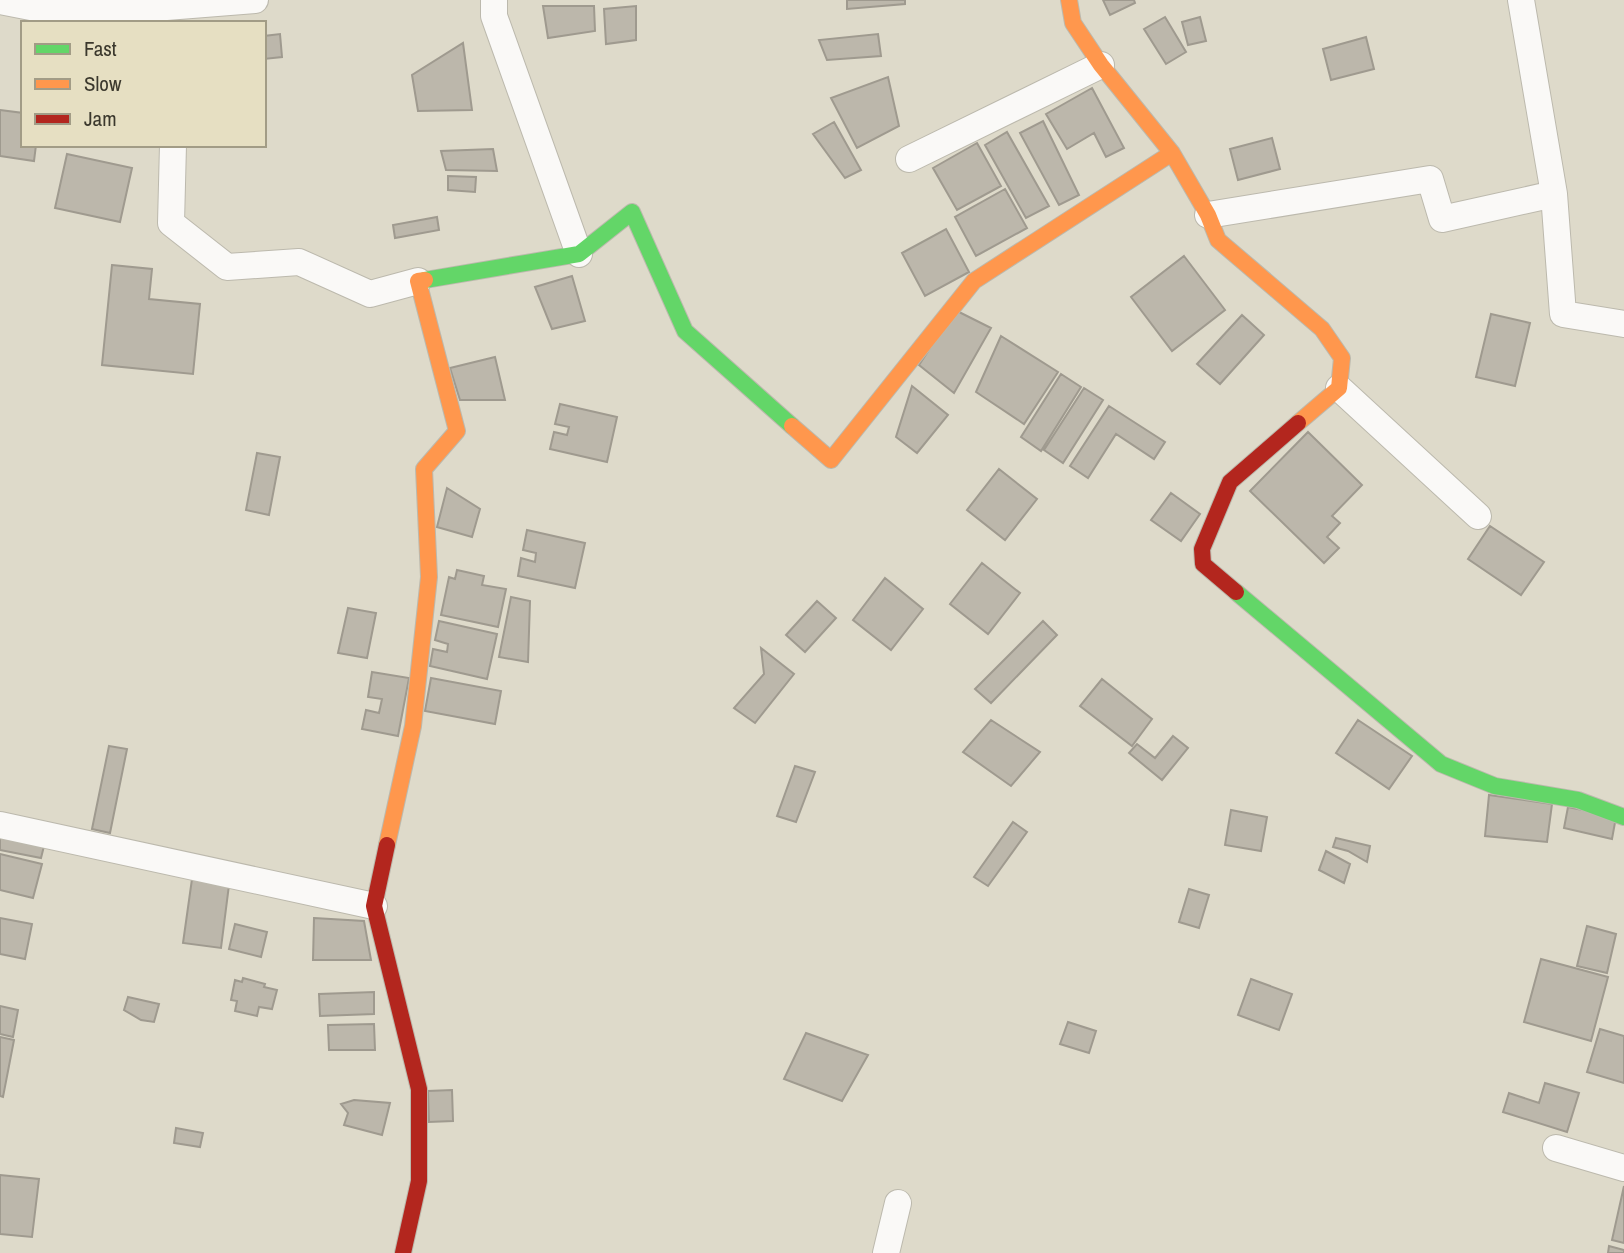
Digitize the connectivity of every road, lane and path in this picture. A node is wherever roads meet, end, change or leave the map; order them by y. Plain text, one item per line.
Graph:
1 (255, 0) edge
2 (494, 0) edge
3 (1069, 0) edge
4 (1521, 0) edge
5 (0, 1) edge
6 (1101, 65) junction
7 (173, 147) edge
8 (1172, 153) junction
9 (909, 159) dead end
10 (1554, 194) junction
11 (1208, 215) junction
12 (579, 254) junction
13 (418, 281) junction
14 (1624, 324) edge
15 (1339, 388) junction
16 (1478, 516) dead end
17 (1624, 817) edge
18 (0, 825) edge
19 (374, 906) junction
20 (1556, 1148) dead end
21 (1624, 1168) edge
22 (898, 1203) dead end
23 (404, 1253) edge
24 (886, 1253) edge

1 - 5 street
2 - 12 street
3 - 6 street
4 - 10 street
6 - 8 street
6 - 9 street
7 - 13 street
8 - 11 street
8 - 12 street
10 - 11 street
10 - 14 street
11 - 15 street
12 - 13 street
13 - 19 street
15 - 16 street
15 - 17 street
18 - 19 street
19 - 23 street
20 - 21 street
22 - 24 street

